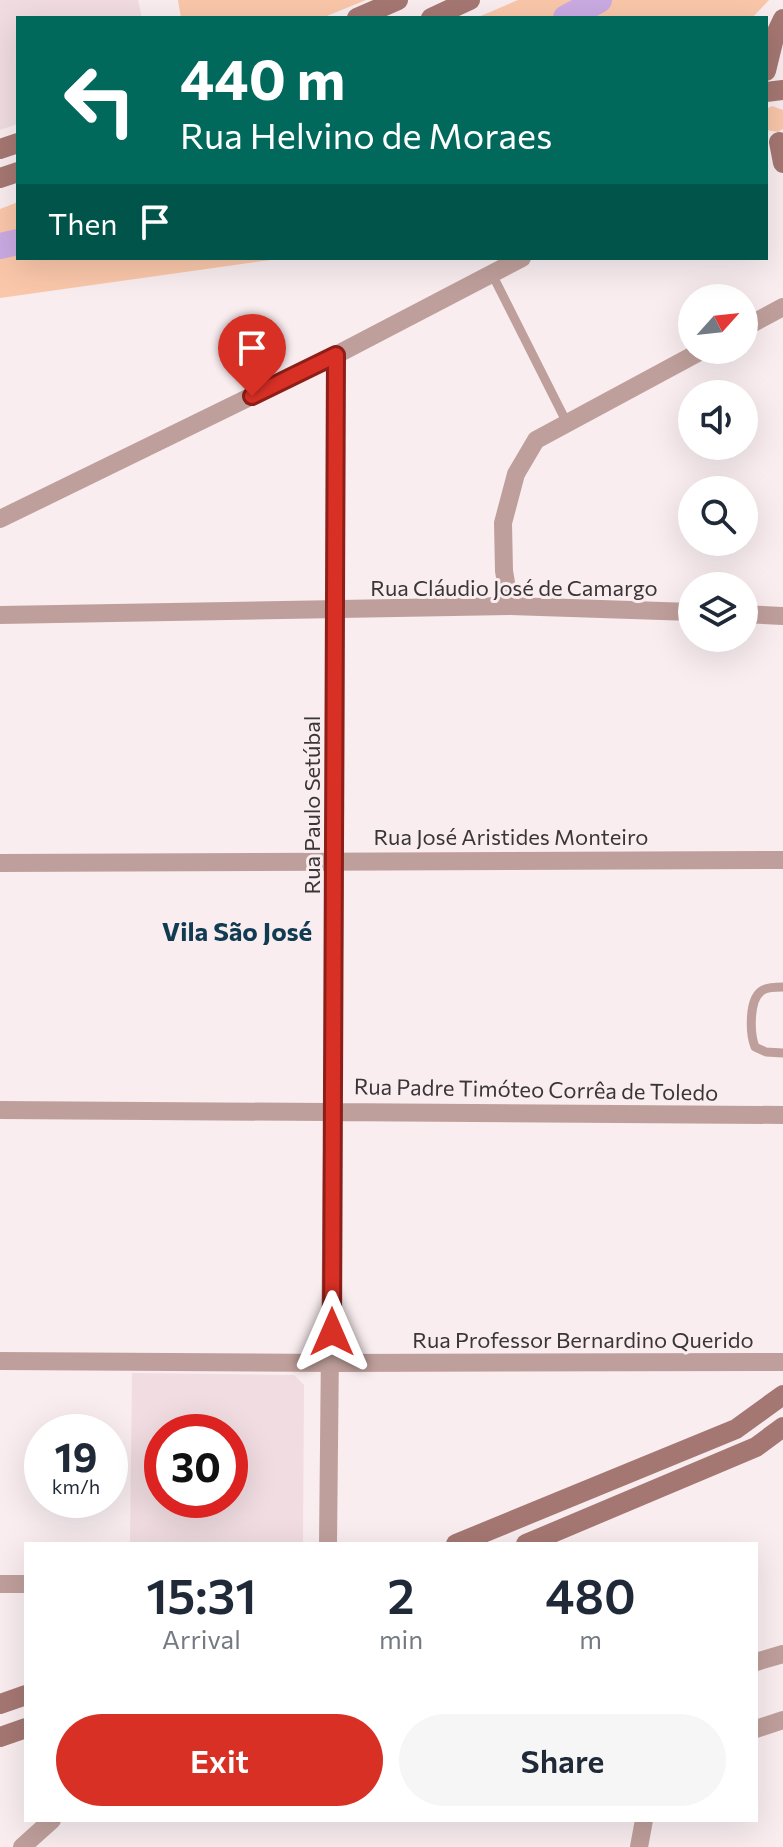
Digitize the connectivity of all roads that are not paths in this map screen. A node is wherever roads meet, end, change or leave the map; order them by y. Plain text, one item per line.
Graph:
1 (398, 0) edge
2 (470, 0) edge
3 (362, 16) edge
4 (435, 16) edge
5 (783, 19) edge
6 (768, 63) edge
7 (773, 142) edge
8 (783, 163) edge
9 (518, 260) edge
10 (492, 274) junction
11 (783, 307) edge
12 (758, 320) edge
13 (336, 355) junction
14 (678, 363) edge
15 (567, 423) junction
16 (0, 519) edge
17 (510, 606) junction
18 (335, 610) junction
19 (678, 612) edge
20 (0, 615) edge
21 (758, 615) edge
22 (783, 616) edge
23 (335, 860) junction
24 (783, 860) edge
25 (0, 863) edge
26 (783, 987) edge
27 (783, 1053) edge
28 (0, 1110) edge
29 (332, 1111) junction
30 (783, 1115) edge
31 (0, 1361) edge
32 (783, 1362) edge
33 (332, 1363) junction
34 (783, 1395) edge
35 (783, 1427) edge
36 (328, 1542) edge
37 (461, 1542) edge
38 (531, 1542) edge
39 (0, 1584) edge
40 (24, 1584) edge
41 (783, 1654) edge
42 (758, 1661) edge
43 (24, 1696) edge
44 (0, 1704) edge
45 (783, 1720) edge
46 (758, 1728) edge
47 (24, 1729) edge
48 (0, 1737) edge
49 (50, 1822) edge
50 (644, 1822) edge
51 (22, 1847) edge
52 (639, 1847) edge

1 - 3 main road
2 - 4 main road
5 - 6 main road
7 - 8 main road
9 - 10 street
10 - 13 street
10 - 15 lane
11 - 12 street
13 - 16 street
13 - 18 street, Rua Paulo Setúbal
14 - 15 street
15 - 17 street
17 - 18 street, Rua Cláudio José de Camargo
17 - 19 street, Rua Cláudio José de Camargo
18 - 20 street, Rua Cláudio José de Camargo
18 - 23 street, Rua Paulo Setúbal
21 - 22 street
23 - 24 street, Rua José Aristides Monteiro
23 - 25 street, Rua José Aristides Monteiro
23 - 29 street, Rua Paulo Setúbal
26 - 27 lane
28 - 29 street, Rua Padre Timóteo Corrêa de Toledo
29 - 30 street, Rua Padre Timóteo Corrêa de Toledo
29 - 33 street, Rua Paulo Setúbal
31 - 33 street, Rua Professor Bernardino Querido
32 - 33 street, Rua Professor Bernardino Querido
33 - 36 street, Rua Paulo Setúbal
34 - 37 main road
35 - 38 main road
39 - 40 street
41 - 42 street
43 - 44 main road
45 - 46 street
47 - 48 main road
49 - 51 street
50 - 52 street

